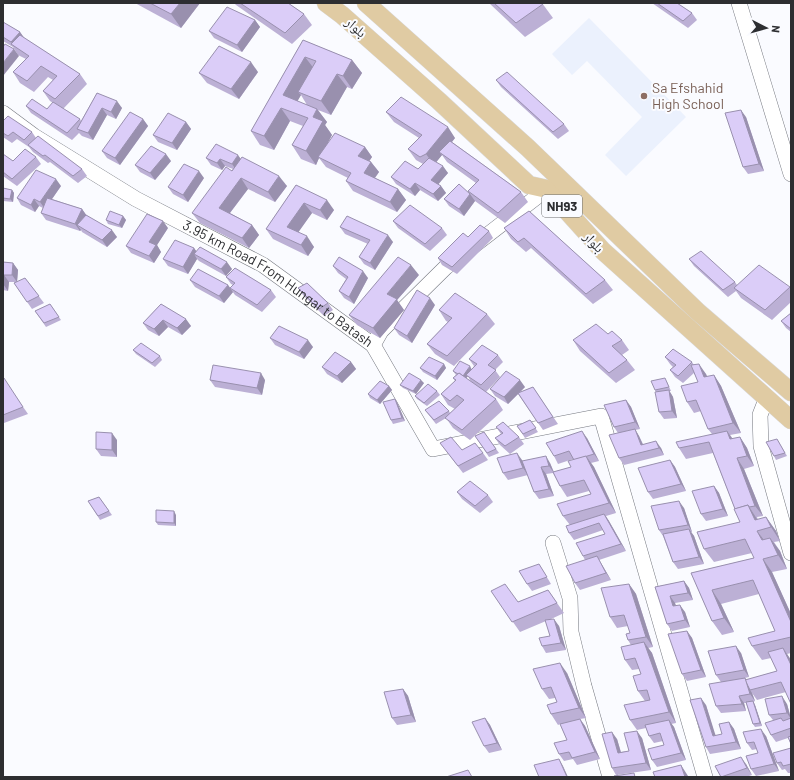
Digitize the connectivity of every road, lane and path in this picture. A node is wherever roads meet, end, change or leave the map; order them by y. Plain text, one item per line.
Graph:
1 (326, 3) edge
2 (366, 3) edge
3 (736, 5) edge
4 (3, 113) edge
5 (791, 174) edge
6 (547, 189) junction
7 (698, 312) junction
8 (686, 325) junction
9 (373, 345) junction
10 (791, 392) edge
11 (767, 397) junction
12 (791, 420) edge
13 (554, 543) dead end
14 (791, 553) edge
15 (610, 777) edge
16 (705, 777) edge

1 - 6 main road, بلوار / NH93
2 - 7 main road, بلوار / NH93
3 - 5 street
4 - 9 street, 3.95 km Road From Hungar to Batash
6 - 8 main road, بلوار / NH93
6 - 9 street, 3.95 km Road From Hungar to Batash
7 - 8 main road
7 - 10 main road, بلوار / NH93
8 - 11 main road, بلوار / NH93
9 - 16 street
11 - 12 main road, بلوار / NH93
11 - 14 street
13 - 15 street

